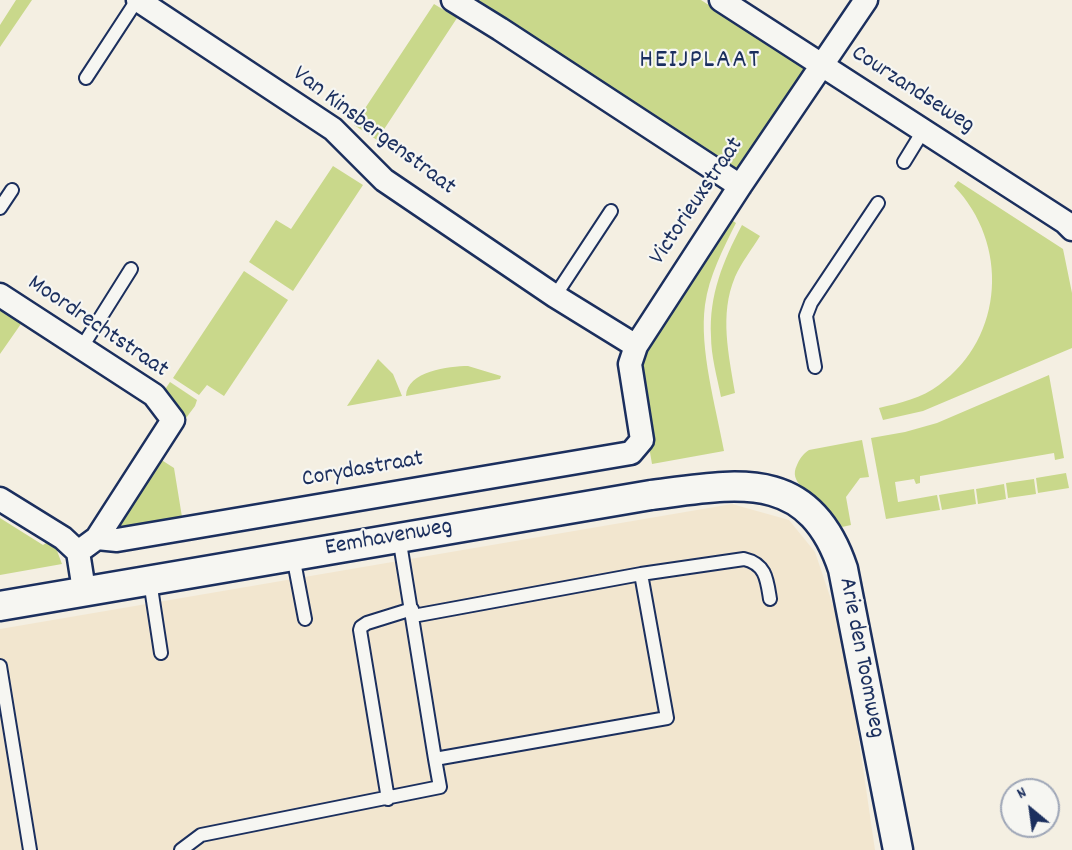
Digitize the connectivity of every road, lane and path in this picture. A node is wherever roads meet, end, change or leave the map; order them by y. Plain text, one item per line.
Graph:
1 (138, 0) edge
2 (453, 0) edge
3 (721, 0) edge
4 (866, 0) edge
5 (822, 65) junction
6 (86, 78) dead end
7 (923, 131) junction
8 (904, 162) dead end
9 (740, 186) junction
10 (12, 190) dead end
11 (878, 203) dead end
12 (0, 208) edge
13 (611, 211) dead end
14 (1072, 229) edge
15 (130, 269) dead end
16 (0, 295) edge
17 (555, 296) junction
18 (636, 346) junction
19 (82, 347) junction
20 (814, 367) dead end
21 (637, 448) joint
22 (778, 492) joint
23 (0, 499) edge
24 (399, 537) junction
25 (97, 538) junction
26 (78, 552) junction
27 (293, 555) junction
28 (641, 574) junction
29 (150, 580) junction
30 (84, 590) junction
31 (770, 599) dead end
32 (0, 606) edge
33 (412, 613) junction
34 (305, 619) dead end
35 (161, 653) dead end
36 (0, 666) edge
37 (435, 759) junction
38 (388, 799) junction
39 (30, 850) edge
40 (181, 850) edge
41 (898, 850) edge

1 - 6 lane
1 - 17 street, Van Kinsbergenstraat
2 - 9 street
3 - 5 street, Courzandseweg
4 - 5 street, Victorieuxstraat
5 - 7 street, Courzandseweg
5 - 9 street, Victorieuxstraat
7 - 8 lane
7 - 14 street, Courzandseweg
9 - 18 street, Victorieuxstraat
10 - 12 lane
11 - 20 lane
13 - 17 lane
15 - 19 lane
16 - 19 street, Moordrechtstraat
17 - 18 street, Van Kinsbergenstraat
18 - 21 street, Victorieuxstraat
19 - 25 street, Moordrechtstraat
21 - 25 street, Corydastraat
22 - 24 street, Eemhavenweg
22 - 41 street, Arie den Toomweg
23 - 26 street
24 - 27 street, Eemhavenweg
24 - 33 lane
25 - 26 street, Moordrechtstraat
26 - 30 street
27 - 29 street, Eemhavenweg
27 - 34 lane
28 - 31 lane
28 - 33 lane
28 - 37 lane
29 - 30 street, Eemhavenweg
29 - 35 lane
30 - 32 street, Eemhavenweg
33 - 37 lane
33 - 38 lane
36 - 39 lane
37 - 38 lane
38 - 40 lane

